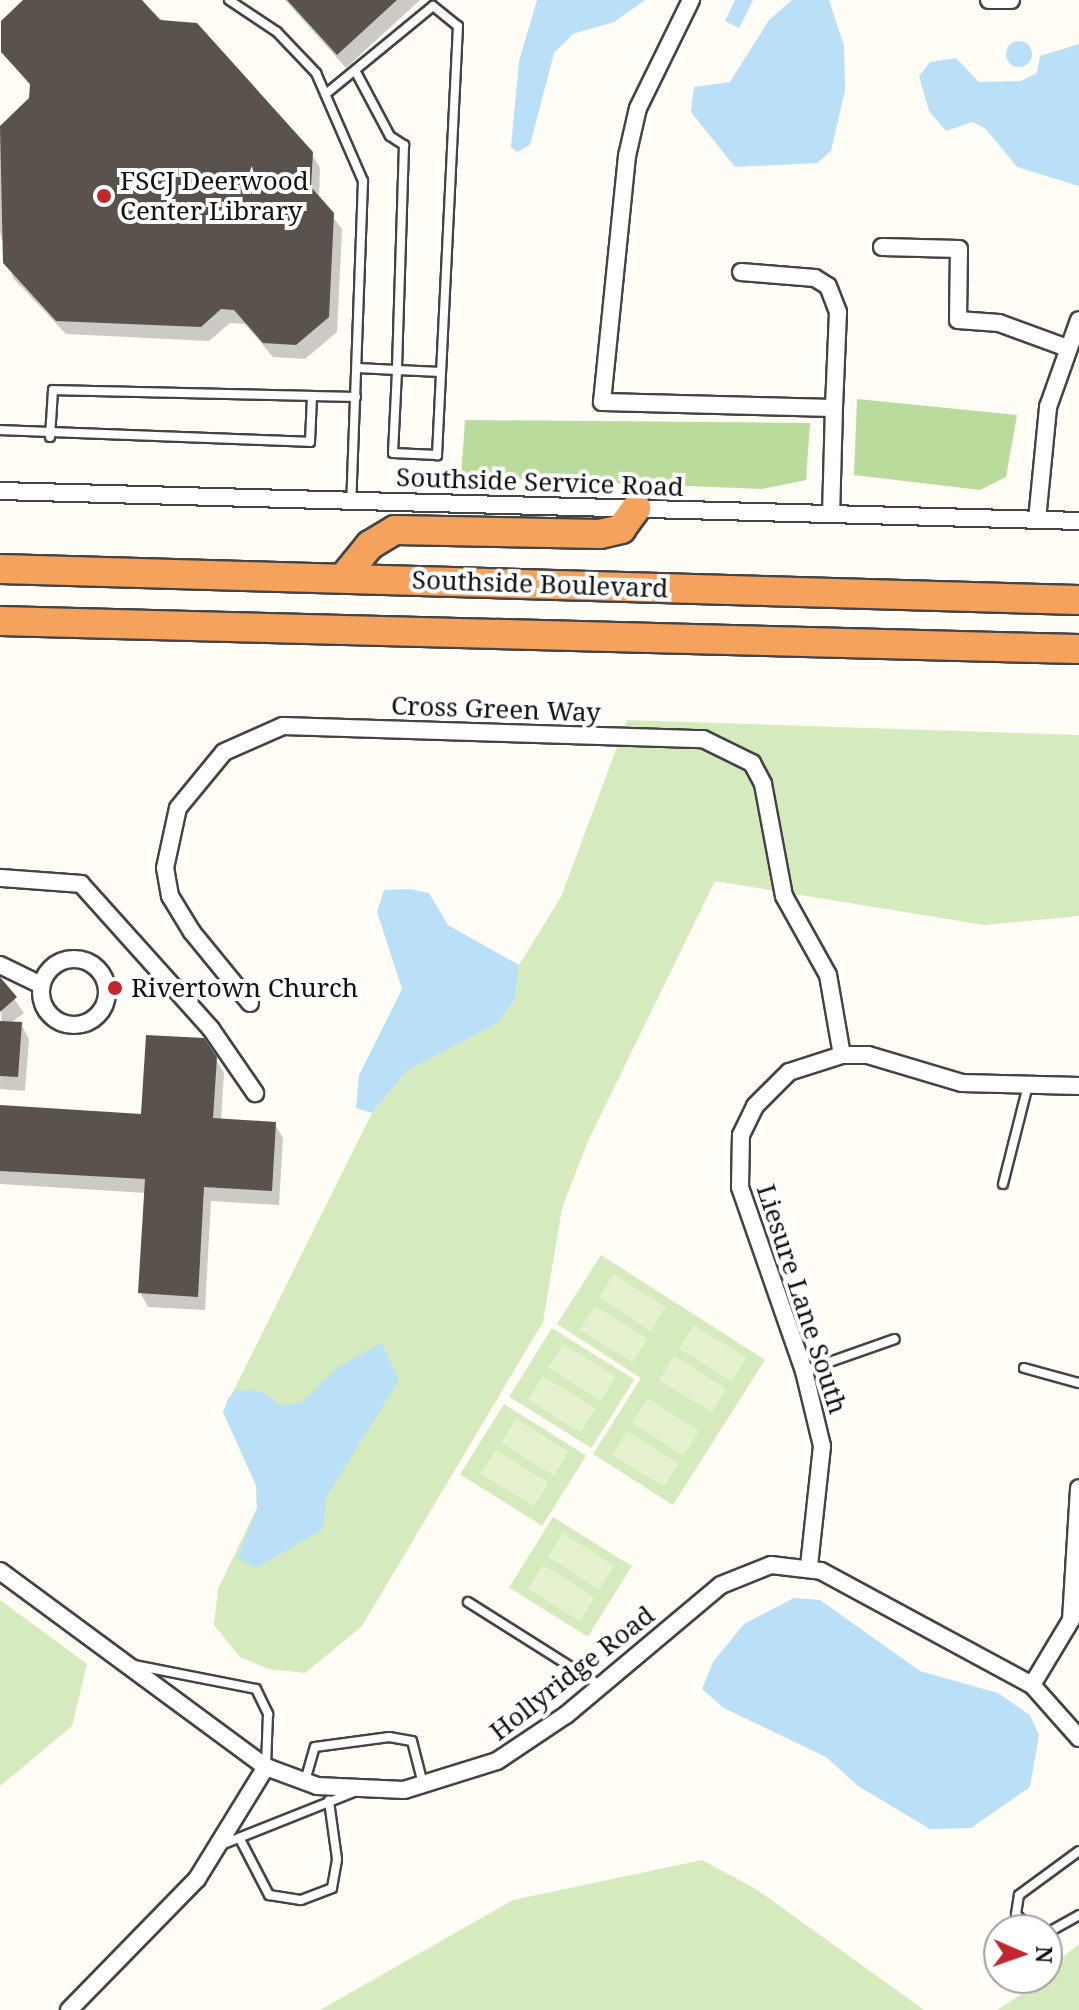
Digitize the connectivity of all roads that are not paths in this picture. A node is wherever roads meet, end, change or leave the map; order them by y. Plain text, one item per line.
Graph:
1 (229, 0) edge
2 (691, 0) edge
3 (989, 0) edge
4 (1011, 0) edge
5 (240, 2) edge
6 (357, 74) junction
7 (327, 93) junction
8 (882, 247) dead end
9 (741, 272) dead end
10 (1079, 320) edge
11 (1067, 348) junction
12 (357, 368) junction
13 (397, 370) junction
14 (441, 372) junction
15 (312, 396) junction
16 (356, 397) junction
17 (834, 408) junction
18 (0, 430) edge
19 (50, 437) junction
20 (0, 491) edge
21 (351, 501) junction
22 (636, 508) junction
23 (831, 514) junction
24 (1037, 520) junction
25 (1079, 521) edge
26 (0, 569) edge
27 (343, 578) junction
28 (1079, 600) edge
29 (0, 621) edge
30 (1079, 649) edge
31 (0, 878) edge
32 (0, 965) edge
33 (41, 985) junction
34 (250, 1003) dead end
35 (842, 1055) junction
36 (1079, 1086) edge
37 (1027, 1089) junction
38 (255, 1093) dead end
39 (1003, 1184) dead end
40 (895, 1339) dead end
41 (1024, 1368) dead end
42 (804, 1371) junction
43 (1079, 1383) edge
44 (1079, 1488) edge
45 (809, 1566) junction
46 (0, 1571) edge
47 (468, 1602) dead end
48 (127, 1664) junction
49 (1032, 1685) junction
50 (601, 1686) junction
51 (1079, 1738) edge
52 (266, 1767) junction
53 (305, 1781) junction
54 (423, 1785) junction
55 (359, 1790) junction
56 (329, 1801) junction
57 (241, 1841) junction
58 (221, 1845) junction
59 (1079, 1851) edge
60 (1016, 1914) edge
61 (69, 2010) edge

1 - 5 lane
2 - 17 street
3 - 4 street
5 - 7 lane
6 - 7 lane
6 - 13 lane
6 - 14 lane
7 - 12 lane
8 - 11 street
9 - 17 street
10 - 11 street
11 - 24 street
12 - 13 lane
12 - 16 lane
13 - 14 lane
13 - 14 lane
15 - 16 lane
15 - 19 lane
15 - 19 lane
16 - 21 lane
17 - 23 street
18 - 19 lane
20 - 21 street, Southside Service Road
21 - 22 street, Southside Service Road
22 - 23 street, Southside Service Road
22 - 27 highway
23 - 24 street, Southside Service Road
24 - 25 street, Southside Service Road
26 - 27 highway, Southside Boulevard
27 - 28 highway, Southside Boulevard
29 - 30 highway, Southside Boulevard
31 - 38 street
32 - 33 street
33 - 33 street
34 - 35 street, Cross Green Way
35 - 37 street
35 - 42 street, Liesure Lane South
36 - 37 street
37 - 39 lane
40 - 42 lane
41 - 43 lane
42 - 45 street, Liesure Lane South
44 - 49 street
45 - 49 street, Hollyridge Road
45 - 50 street, Hollyridge Road
46 - 48 street, Hollyridge Road
47 - 50 lane
48 - 52 street, Hollyridge Road
48 - 52 lane
49 - 51 street, Hollyridge Road
50 - 54 street, Hollyridge Road
52 - 53 street, Hollyridge Road
52 - 58 street
53 - 54 lane
53 - 55 street, Hollyridge Road
54 - 55 street, Hollyridge Road
55 - 56 lane
56 - 57 lane
56 - 57 lane
57 - 58 lane
58 - 61 street
59 - 60 lane

